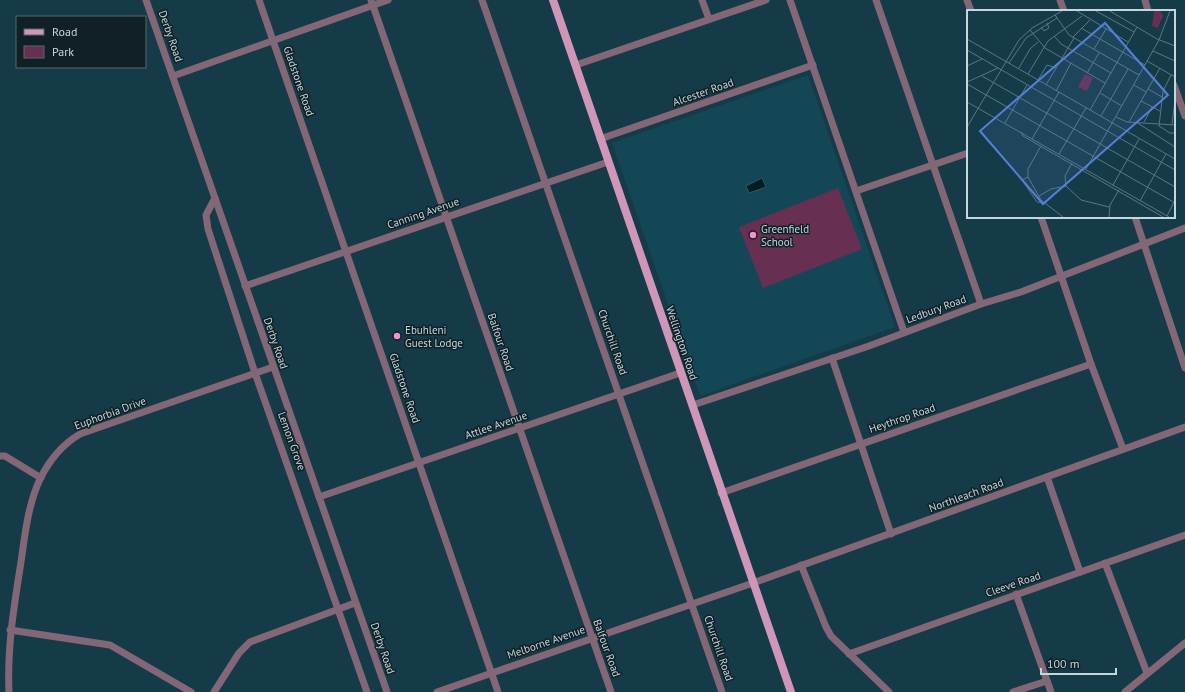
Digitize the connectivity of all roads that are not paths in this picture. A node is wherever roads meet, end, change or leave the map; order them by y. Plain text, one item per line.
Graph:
1 (146, 0) edge
2 (259, 0) edge
3 (388, 0) edge
4 (482, 0) edge
5 (553, 0) edge
6 (702, 0) edge
7 (766, 0) edge
8 (790, 0) edge
9 (876, 0) edge
10 (967, 0) edge
11 (1060, 0) edge
12 (1144, 0) edge
13 (372, 3) edge
14 (971, 10) edge
15 (1064, 10) edge
16 (1148, 10) edge
17 (710, 19) junction
18 (274, 41) junction
19 (576, 65) junction
20 (813, 65) junction
21 (173, 76) junction
22 (1175, 87) edge
23 (1185, 116) edge
24 (600, 139) junction
25 (967, 153) edge
26 (608, 162) junction
27 (933, 165) junction
28 (546, 183) junction
29 (856, 190) junction
30 (215, 198) junction
31 (446, 217) junction
32 (1041, 218) edge
33 (1135, 218) edge
34 (1185, 228) edge
35 (1144, 244) junction
36 (346, 252) junction
37 (1061, 276) junction
38 (245, 286) junction
39 (981, 304) junction
40 (904, 332) junction
41 (832, 358) junction
42 (1091, 364) junction
43 (273, 367) junction
44 (1185, 368) edge
45 (255, 373) junction
46 (680, 373) junction
47 (619, 395) junction
48 (692, 405) junction
49 (1185, 426) edge
50 (520, 429) junction
51 (861, 443) junction
52 (1124, 449) junction
53 (0, 456) edge
54 (419, 463) junction
55 (1048, 477) junction
56 (41, 478) junction
57 (721, 493) junction
58 (319, 497) junction
59 (891, 534) junction
60 (1185, 535) edge
61 (1105, 563) junction
62 (801, 565) junction
63 (1080, 572) junction
64 (753, 583) junction
65 (1016, 594) junction
66 (356, 603) junction
67 (691, 604) junction
68 (339, 610) junction
69 (10, 630) junction
70 (592, 638) junction
71 (1185, 643) edge
72 (849, 654) junction
73 (491, 673) junction
74 (1147, 673) junction
75 (1047, 681) junction
76 (0, 689) edge
77 (9, 690) edge
78 (191, 692) edge
79 (214, 692) edge
80 (367, 692) edge
81 (387, 692) edge
82 (437, 692) edge
83 (498, 692) edge
84 (611, 692) edge
85 (722, 692) edge
86 (791, 692) edge
87 (888, 692) edge
88 (1013, 692) edge
89 (1051, 692) edge
90 (1125, 692) edge

1 - 21 street, Derby Road
2 - 18 street, Gladstone Road
3 - 13 street
4 - 28 street, Churchill Road
5 - 19 main road, Wellington Road
6 - 17 street
7 - 17 street
8 - 20 street
9 - 27 street
10 - 14 street
11 - 15 street
12 - 16 street
13 - 18 street
13 - 31 street, Balfour Road
17 - 19 street
18 - 21 street
18 - 36 street, Gladstone Road
19 - 24 main road, Wellington Road
20 - 24 street, Alcester Road
20 - 29 street
21 - 30 street, Derby Road
22 - 23 street
24 - 26 main road, Wellington Road
25 - 27 street
26 - 28 street, Canning Avenue
26 - 46 main road, Wellington Road
27 - 29 street
27 - 39 street
28 - 31 street, Canning Avenue
28 - 47 street, Churchill Road
29 - 40 street
30 - 38 street, Derby Road
30 - 45 street, Lemon Grove
31 - 36 street, Canning Avenue
31 - 50 street, Balfour Road
32 - 37 street
33 - 35 street
34 - 35 street, Ledbury Road
35 - 37 street, Ledbury Road
35 - 44 street
36 - 38 street, Canning Avenue
36 - 54 street, Gladstone Road
37 - 39 street, Ledbury Road
37 - 42 street
38 - 43 street, Derby Road
39 - 40 street, Ledbury Road
40 - 41 street, Ledbury Road
41 - 48 street, Ledbury Road
41 - 51 street
42 - 51 street, Heythrop Road
42 - 52 street
43 - 45 street, Euphorbia Drive
43 - 58 street, Derby Road
45 - 56 street, Euphorbia Drive
45 - 68 street, Lemon Grove
46 - 47 street, Attlee Avenue
46 - 48 main road, Wellington Road
47 - 50 street, Attlee Avenue
47 - 67 street, Churchill Road
48 - 57 main road, Wellington Road
49 - 52 street, Northleach Road
50 - 54 street, Attlee Avenue
50 - 70 street, Balfour Road
51 - 57 street, Heythrop Road
51 - 59 street
52 - 55 street, Northleach Road
53 - 56 street
54 - 58 street, Attlee Avenue
54 - 73 street, Gladstone Road
55 - 59 street, Northleach Road
55 - 63 street
56 - 69 street, Euphorbia Drive
57 - 64 main road, Wellington Road
58 - 66 street, Derby Road
59 - 62 street, Northleach Road
60 - 61 street, Cleeve Road
61 - 63 street, Cleeve Road
61 - 74 street
62 - 64 street, Northleach Road
62 - 72 street
63 - 65 street, Cleeve Road
64 - 67 street, Melborne Avenue
64 - 86 main road, Wellington Road
65 - 72 street, Cleeve Road
65 - 75 street
66 - 68 street
66 - 81 street, Derby Road
67 - 70 street, Melborne Avenue
67 - 85 street, Churchill Road
68 - 79 street
68 - 80 street, Lemon Grove
69 - 77 street, Euphorbia Drive
69 - 78 street
70 - 73 street, Melborne Avenue
70 - 84 street, Balfour Road
71 - 74 street
72 - 87 street
73 - 82 street, Melborne Avenue
73 - 83 street, Gladstone Road
74 - 90 street
75 - 88 street
75 - 89 street
76 - 77 street

